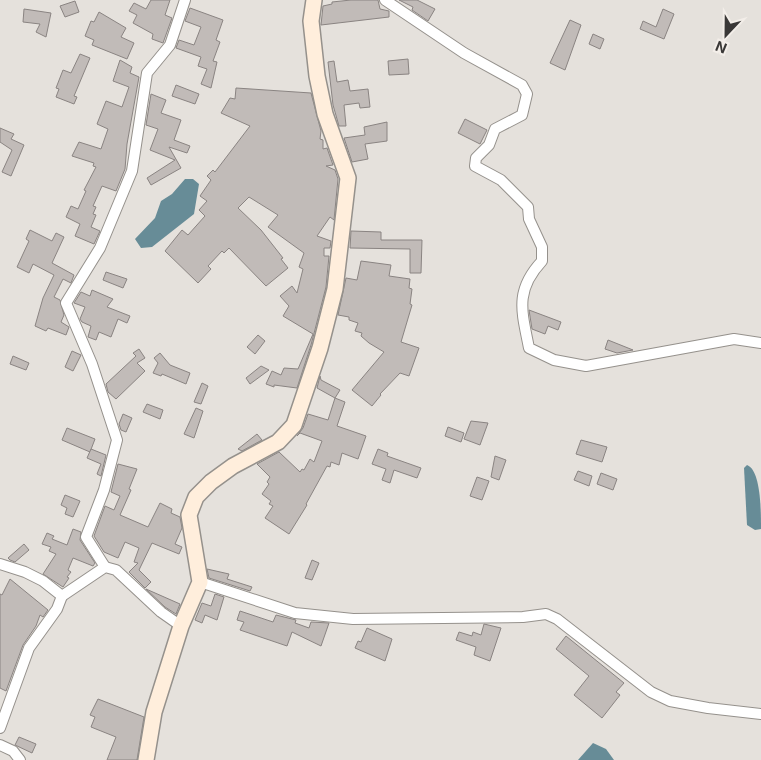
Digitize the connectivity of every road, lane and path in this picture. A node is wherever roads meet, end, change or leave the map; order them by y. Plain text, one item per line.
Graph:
1 (185, 0) edge
2 (314, 0) edge
3 (385, 0) edge
4 (761, 343) edge
5 (0, 564) edge
6 (105, 567) junction
7 (200, 582) junction
8 (62, 596) junction
9 (181, 626) junction
10 (761, 714) edge
11 (0, 728) edge
12 (0, 745) edge
13 (20, 760) edge
14 (146, 760) edge

1 - 6 street
2 - 7 street
3 - 4 street
5 - 8 street
6 - 8 street
6 - 9 street
7 - 9 street
7 - 10 street
8 - 11 street
9 - 14 street
12 - 13 street

